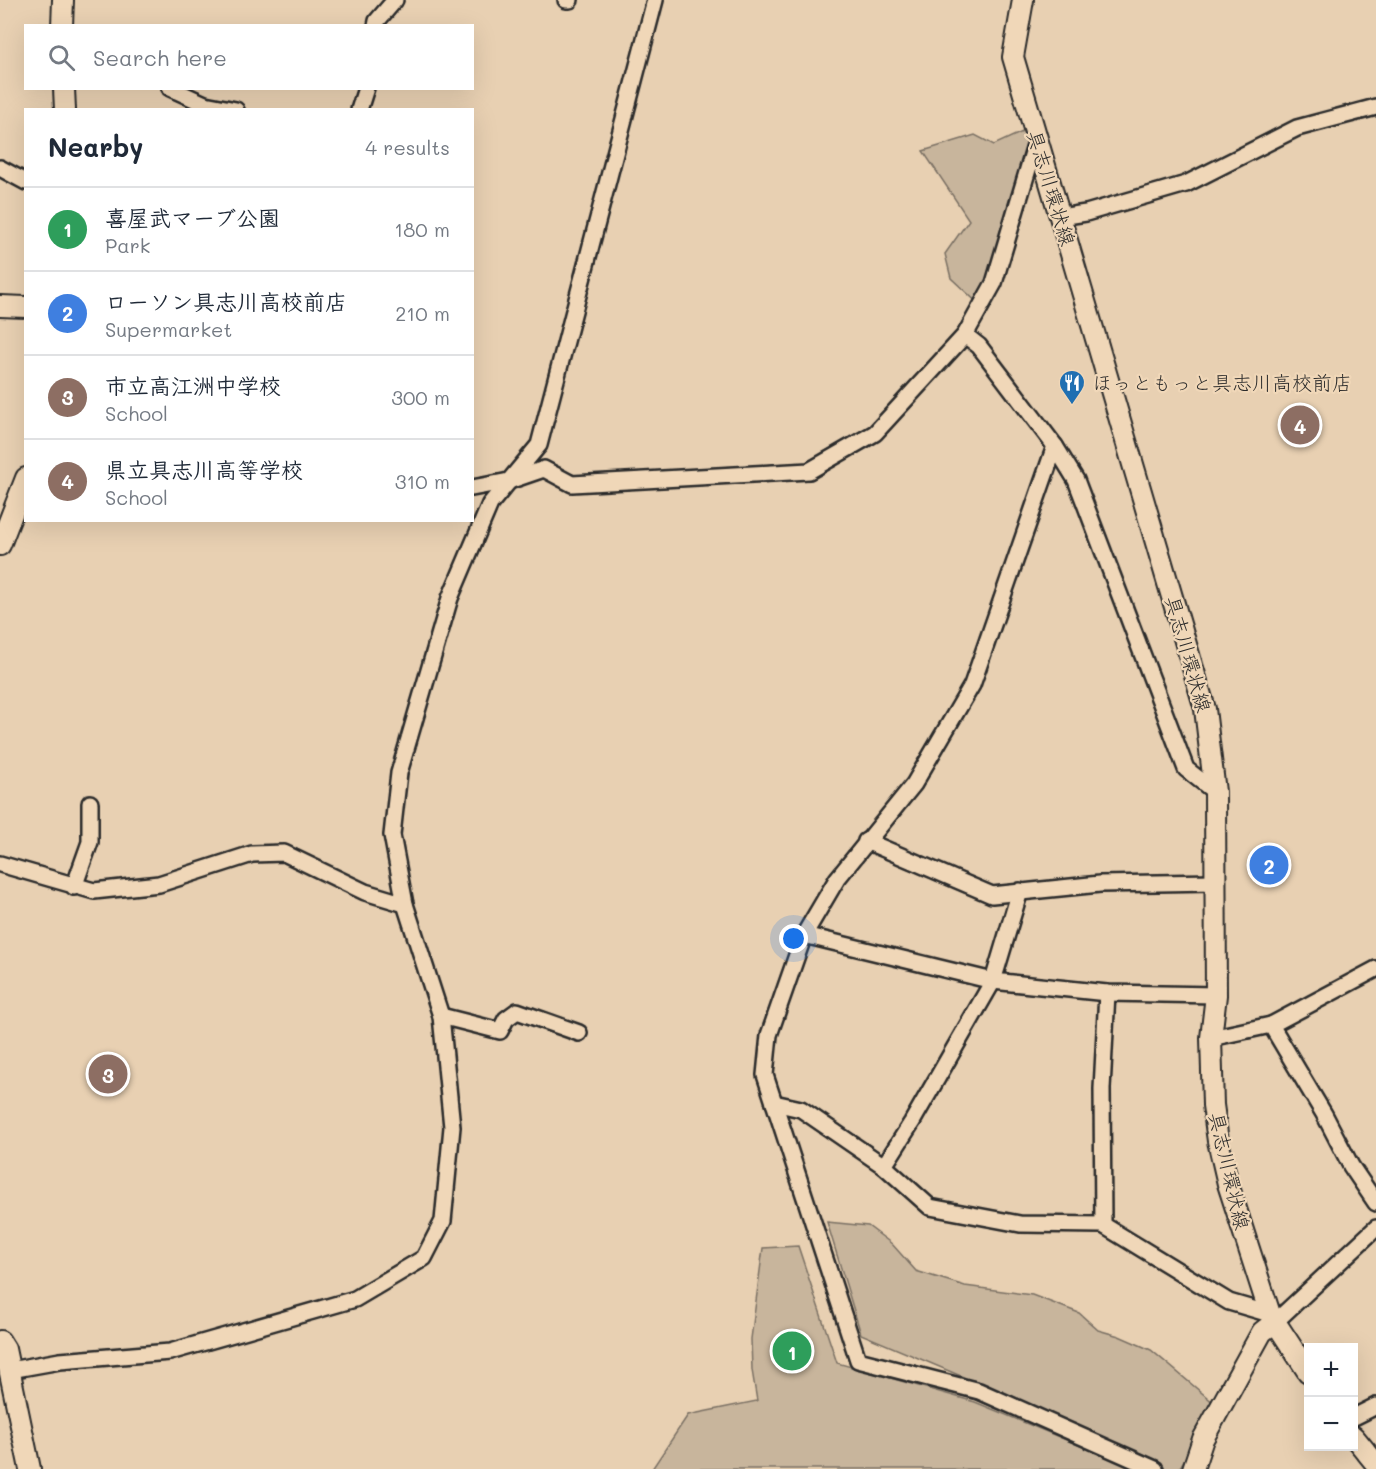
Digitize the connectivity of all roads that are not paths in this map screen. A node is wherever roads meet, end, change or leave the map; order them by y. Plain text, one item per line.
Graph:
1 (63, 0) edge
2 (395, 0) edge
3 (655, 0) edge
4 (1023, 0) edge
5 (62, 24) edge
6 (376, 24) edge
7 (64, 90) edge
8 (174, 90) edge
9 (365, 90) edge
10 (206, 107) edge
11 (1376, 107) edge
12 (65, 108) edge
13 (359, 108) edge
14 (1037, 139) junction
15 (0, 168) edge
16 (24, 181) edge
17 (1060, 217) junction
18 (0, 306) edge
19 (24, 307) edge
20 (965, 335) junction
21 (1054, 446) junction
22 (509, 481) junction
23 (24, 483) edge
24 (474, 488) edge
25 (0, 545) edge
26 (1215, 792) junction
27 (90, 803) dead end
28 (866, 841) junction
29 (0, 864) edge
30 (1215, 882) junction
31 (74, 887) junction
32 (1020, 891) junction
33 (405, 904) junction
34 (804, 935) junction
35 (1376, 969) edge
36 (993, 981) junction
37 (1107, 993) junction
38 (1216, 995) junction
39 (441, 1016) junction
40 (1271, 1025) junction
41 (579, 1033) dead end
42 (1211, 1038) junction
43 (774, 1102) junction
44 (884, 1166) junction
45 (1376, 1203) edge
46 (1103, 1225) junction
47 (1376, 1228) edge
48 (1273, 1318) junction
49 (0, 1341) edge
50 (1304, 1366) edge
51 (10, 1370) junction
52 (1376, 1406) edge
53 (1358, 1415) edge
54 (1358, 1443) edge
55 (1376, 1464) edge
56 (30, 1469) edge
57 (1155, 1469) edge
58 (1193, 1469) edge

1 - 5 main road
2 - 6 street
3 - 22 street
4 - 14 main road, 具志川環状線
7 - 12 main road
8 - 10 street
9 - 13 street
11 - 17 street
14 - 17 main road, 具志川環状線
14 - 20 street
15 - 16 street
17 - 26 main road, 具志川環状線
18 - 19 main road
20 - 21 street
20 - 22 street
21 - 26 street
21 - 28 street
22 - 24 street
22 - 33 street
23 - 25 main road
26 - 30 main road, 具志川環状線
27 - 31 street
28 - 32 street
28 - 34 street
29 - 31 street
30 - 32 street
30 - 38 main road, 具志川環状線
31 - 33 street
32 - 36 street
33 - 39 street
34 - 36 street
34 - 43 street
35 - 40 street
36 - 37 street
36 - 44 street
37 - 38 street
37 - 46 street
38 - 42 main road, 具志川環状線
39 - 41 street
39 - 51 street
40 - 42 street
40 - 45 street
42 - 48 main road, 具志川環状線
43 - 44 street
43 - 57 street
44 - 46 street
46 - 48 street
47 - 48 street
48 - 50 main road, 具志川環状線
48 - 58 main road
49 - 51 main road
51 - 56 main road
52 - 53 street
54 - 55 main road

